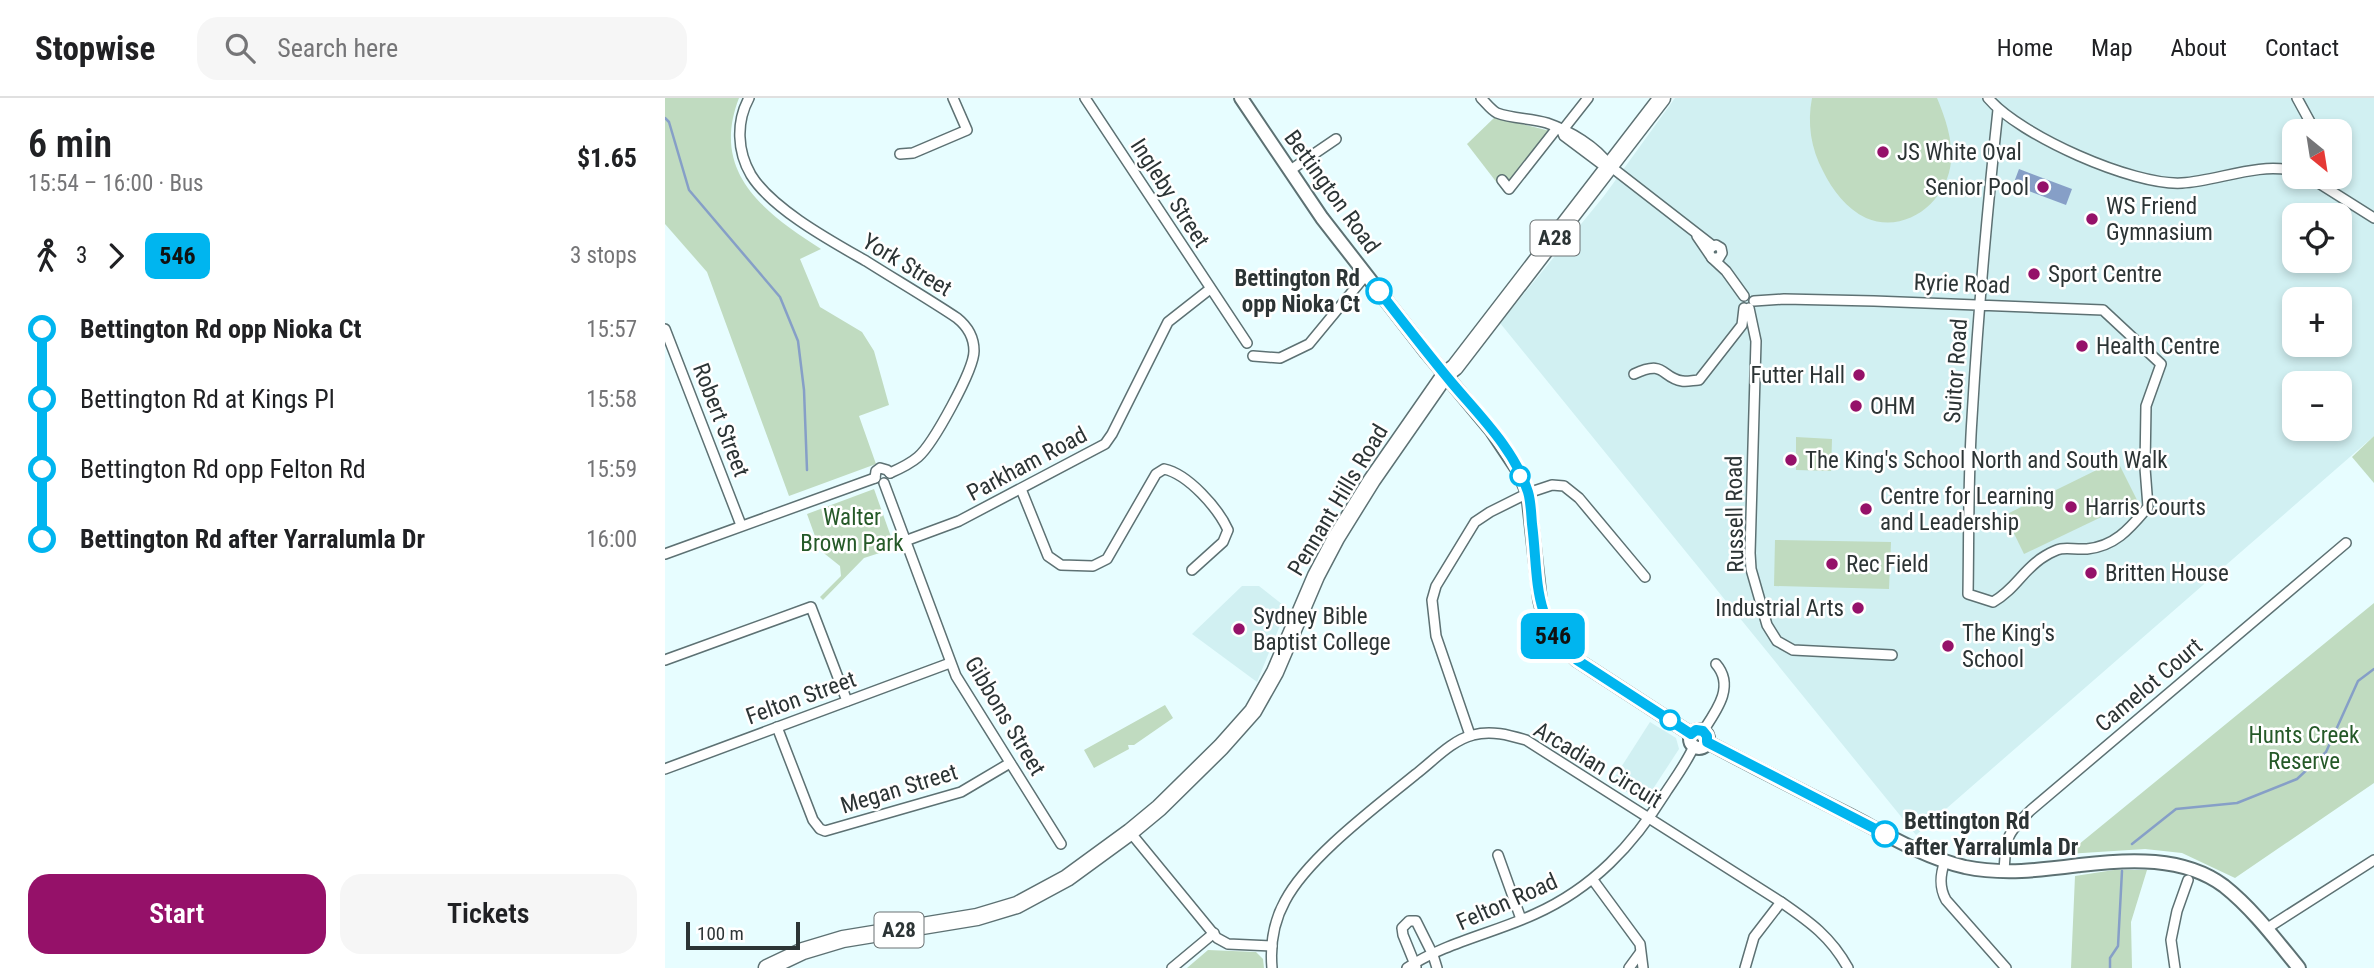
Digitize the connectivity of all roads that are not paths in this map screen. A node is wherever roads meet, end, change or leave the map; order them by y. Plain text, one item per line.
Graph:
1 (749, 98) edge
2 (953, 98) edge
3 (1085, 98) edge
4 (1241, 98) edge
5 (1481, 98) edge
6 (1587, 98) edge
7 (1652, 98) edge
8 (1662, 98) edge
9 (2297, 98) edge
10 (1994, 103) edge
11 (2308, 119) edge
12 (1559, 129) junction
13 (1336, 139) dead end
14 (900, 154) dead end
15 (1605, 162) junction
16 (2282, 168) edge
17 (1289, 171) junction
18 (1502, 180) dead end
19 (2328, 189) edge
20 (2374, 218) edge
21 (1366, 275) junction
22 (1210, 289) junction
23 (1980, 304) junction
24 (1749, 306) junction
25 (665, 328) edge
26 (1247, 343) dead end
27 (1253, 356) dead end
28 (1634, 374) dead end
29 (1445, 375) junction
30 (880, 480) junction
31 (1021, 489) junction
32 (1528, 493) junction
33 (741, 525) junction
34 (905, 541) junction
35 (2346, 543) dead end
36 (665, 554) edge
37 (1192, 570) dead end
38 (1645, 577) dead end
39 (1968, 594) joint
40 (1892, 655) dead end
41 (665, 660) edge
42 (950, 663) junction
43 (1716, 664) dead end
44 (847, 701) junction
45 (777, 727) junction
46 (1470, 735) junction
47 (1699, 738) junction
48 (1010, 763) junction
49 (665, 769) edge
50 (1649, 819) junction
51 (1130, 832) junction
52 (1061, 844) dead end
53 (1498, 855) dead end
54 (2374, 860) edge
55 (1945, 861) junction
56 (2004, 872) junction
57 (1593, 880) junction
58 (2188, 880) dead end
59 (1781, 902) junction
60 (1521, 919) junction
61 (2266, 929) junction
62 (1214, 933) junction
63 (1272, 946) junction
64 (1640, 953) junction
65 (1433, 955) junction
66 (1412, 966) edge
67 (767, 968) edge
68 (1172, 968) edge
69 (1272, 968) edge
70 (1437, 968) edge
71 (1629, 968) edge
72 (1643, 968) edge
73 (1745, 968) edge
74 (1848, 968) edge
75 (2006, 968) edge
76 (2175, 968) edge
77 (2299, 968) edge

1 - 30 street, York Street
2 - 14 street
3 - 22 street, Ingleby Street
4 - 17 main road, Bettington Road
5 - 12 street
6 - 12 street
7 - 15 highway, Pennant Hills Road / A28
8 - 15 highway, Pennant Hills Road / A28
9 - 11 street
10 - 16 street
10 - 23 street, Suitor Road
12 - 15 street
12 - 18 street
13 - 17 street
15 - 24 street
15 - 29 highway, Pennant Hills Road / A28
17 - 21 main road, Bettington Road
19 - 20 street
21 - 27 street
21 - 29 main road, Bettington Road
22 - 26 street, Ingleby Street
22 - 31 street, Parkham Road
23 - 24 street, Ryrie Road
23 - 39 street, Suitor Road
23 - 39 street, Ryrie Road
24 - 28 street
24 - 40 street, Russell Road
25 - 33 street, Robert Street
29 - 32 main road, Bettington Road
29 - 51 highway, Pennant Hills Road / A28
30 - 33 street
30 - 34 street, Gibbons Street
31 - 34 street, Parkham Road
31 - 37 street
32 - 38 street
32 - 46 street
32 - 47 main road, Bettington Road
33 - 36 street
34 - 42 street, Gibbons Street
35 - 56 street, Camelot Court
41 - 44 street
42 - 44 street, Felton Street
42 - 48 street, Gibbons Street
43 - 47 street, Felton Road
44 - 45 street, Felton Street
45 - 48 street, Megan Street
45 - 49 street, Felton Street
46 - 50 street, Arcadian Circuit
46 - 63 street
47 - 50 street, Felton Road
47 - 55 main road, Bettington Road
48 - 52 street, Gibbons Street
50 - 57 street, Felton Road
50 - 59 street, Arcadian Circuit
51 - 62 street
51 - 67 highway, Pennant Hills Road / A28
53 - 60 street
54 - 61 street
55 - 56 main road, Bettington Road
55 - 75 street
56 - 61 main road, Bettington Road
57 - 60 street, Felton Road
57 - 64 street
58 - 76 street
59 - 73 street
59 - 74 street, Arcadian Circuit
60 - 65 street, Felton Road
61 - 77 main road, Bettington Road
62 - 63 street
62 - 68 street
63 - 69 street
64 - 71 street
64 - 72 street
65 - 66 street, Felton Road
65 - 66 street, Felton Road
65 - 70 street, Felton Road

